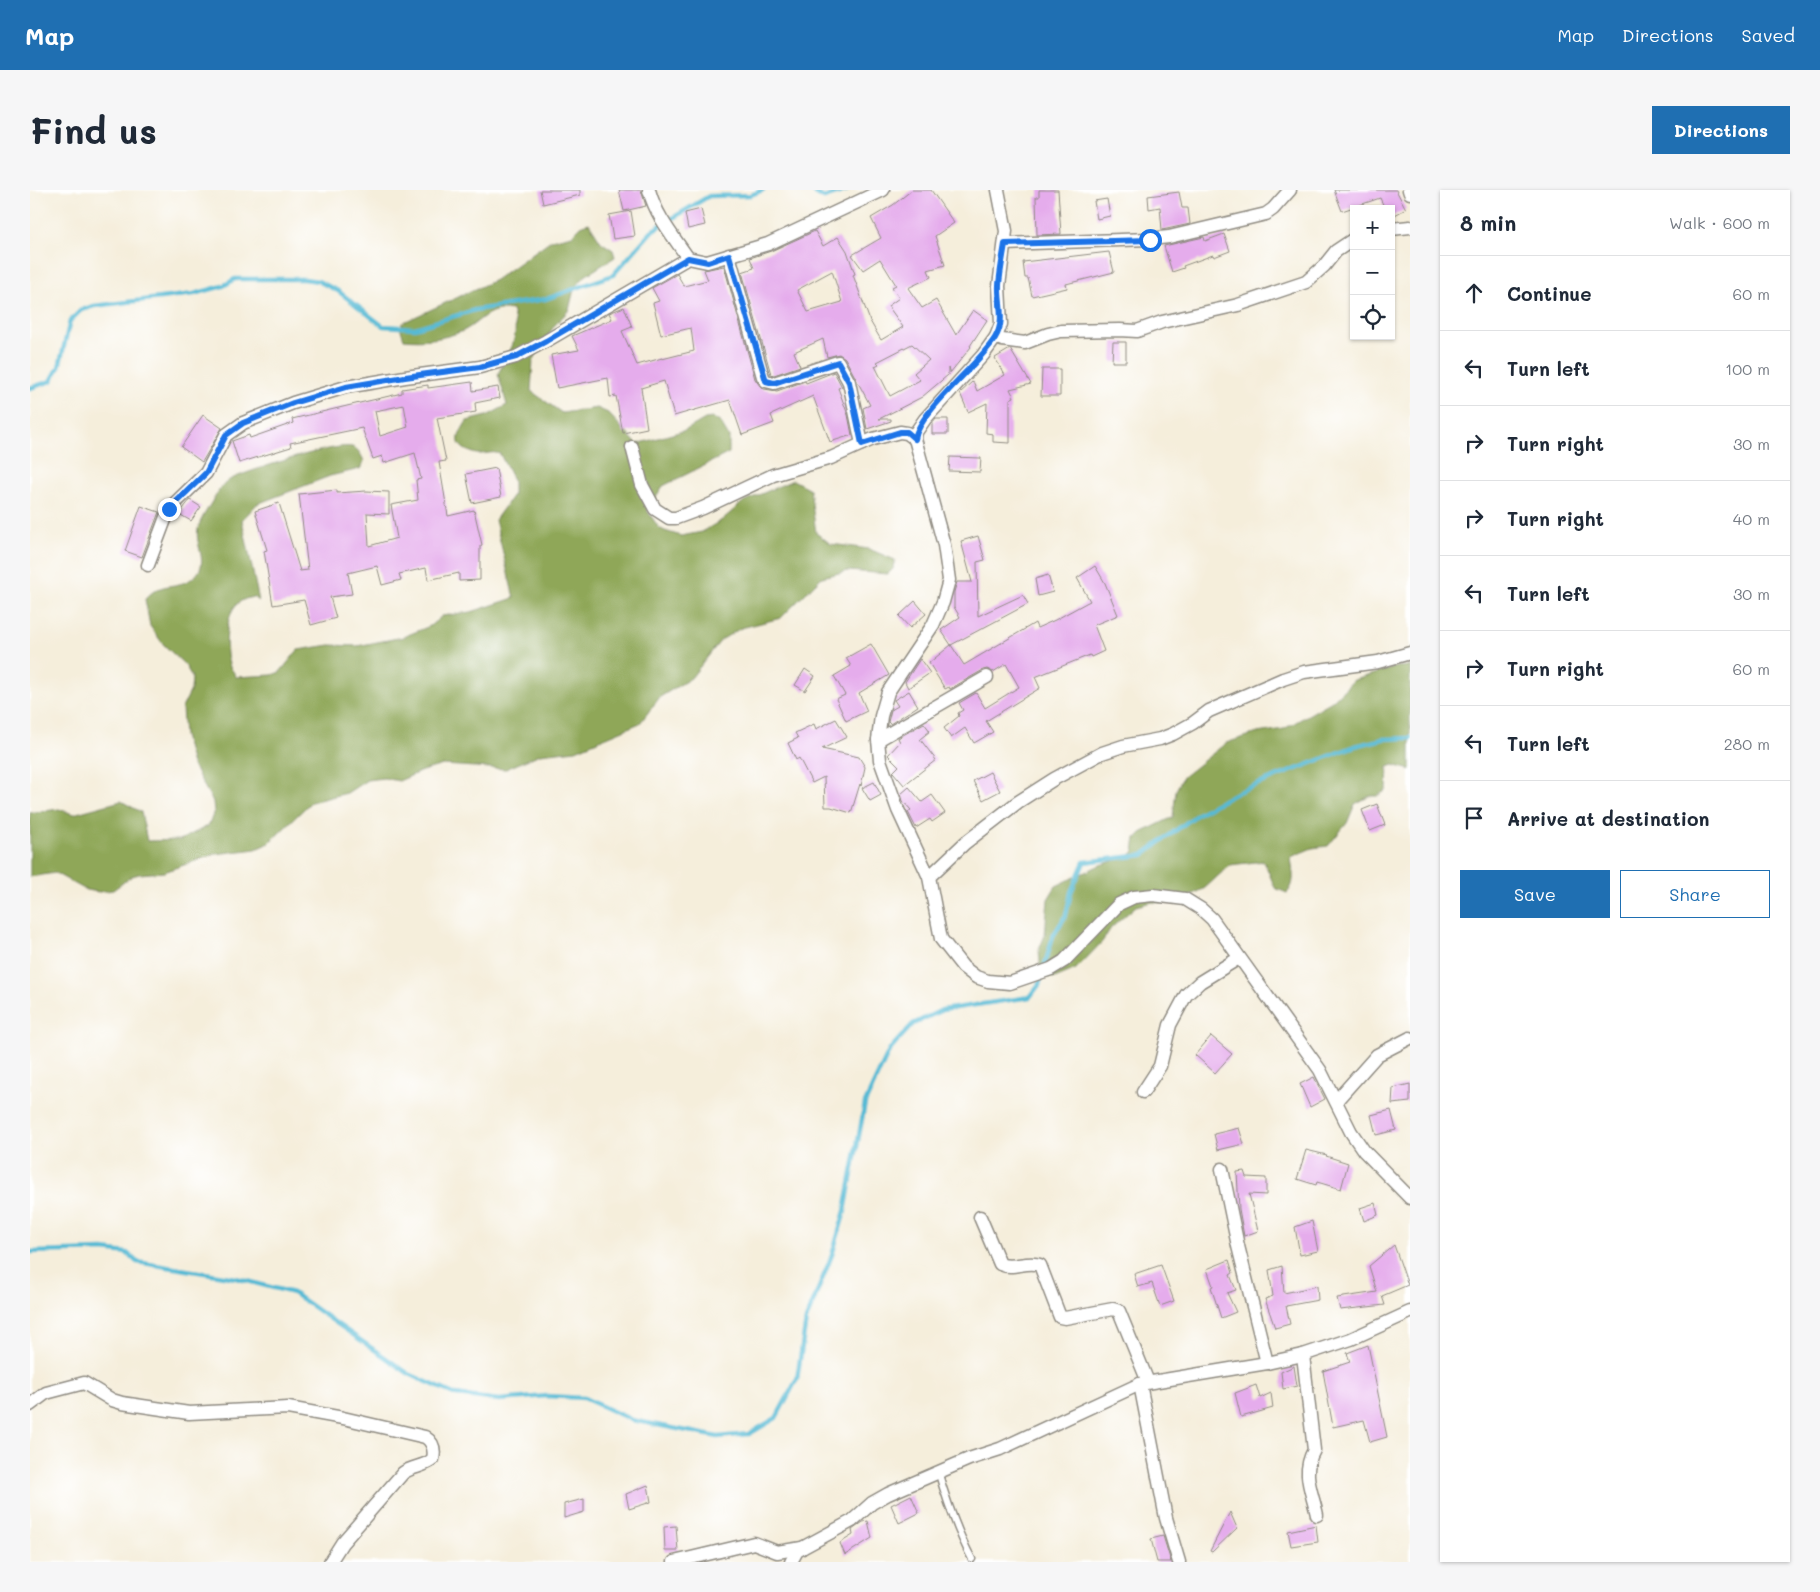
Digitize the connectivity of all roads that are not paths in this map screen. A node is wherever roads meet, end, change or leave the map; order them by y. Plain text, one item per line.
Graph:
1 (649, 190) edge
2 (884, 190) edge
3 (998, 190) edge
4 (1290, 190) edge
5 (1410, 227) edge
6 (1395, 228) edge
7 (1350, 242) edge
8 (1005, 244) junction
9 (729, 255) junction
10 (688, 258) junction
11 (996, 337) junction
12 (915, 439) junction
13 (862, 444) junction
14 (632, 447) dead end
15 (148, 566) dead end
16 (1410, 653) edge
17 (987, 677) dead end
18 (878, 740) junction
19 (929, 877) junction
20 (1240, 958) junction
21 (1410, 1038) edge
22 (1143, 1092) dead end
23 (1336, 1100) junction
24 (1222, 1169) dead end
25 (1410, 1198) edge
26 (980, 1216) dead end
27 (1410, 1312) edge
28 (1303, 1355) junction
29 (1267, 1363) junction
30 (1144, 1383) junction
31 (30, 1405) edge
32 (938, 1471) junction
33 (1317, 1515) dead end
34 (802, 1548) junction
35 (972, 1559) dead end
36 (330, 1562) edge
37 (674, 1562) edge
38 (791, 1562) edge
39 (1179, 1562) edge

1 - 10 street
2 - 9 street
3 - 8 street
4 - 8 street
5 - 6 street
7 - 11 street
8 - 11 street
9 - 10 street
9 - 13 street
10 - 15 street
11 - 12 street
12 - 13 street
12 - 18 street
13 - 14 street
16 - 19 street
17 - 18 street
18 - 19 street
19 - 20 street
20 - 22 street
20 - 23 street
21 - 23 street
23 - 25 street
24 - 29 street
26 - 30 street
27 - 28 street
28 - 29 street
28 - 33 street
29 - 30 street
30 - 32 street
30 - 39 street
31 - 36 street
32 - 34 street
32 - 35 lane
34 - 37 street
34 - 38 street

